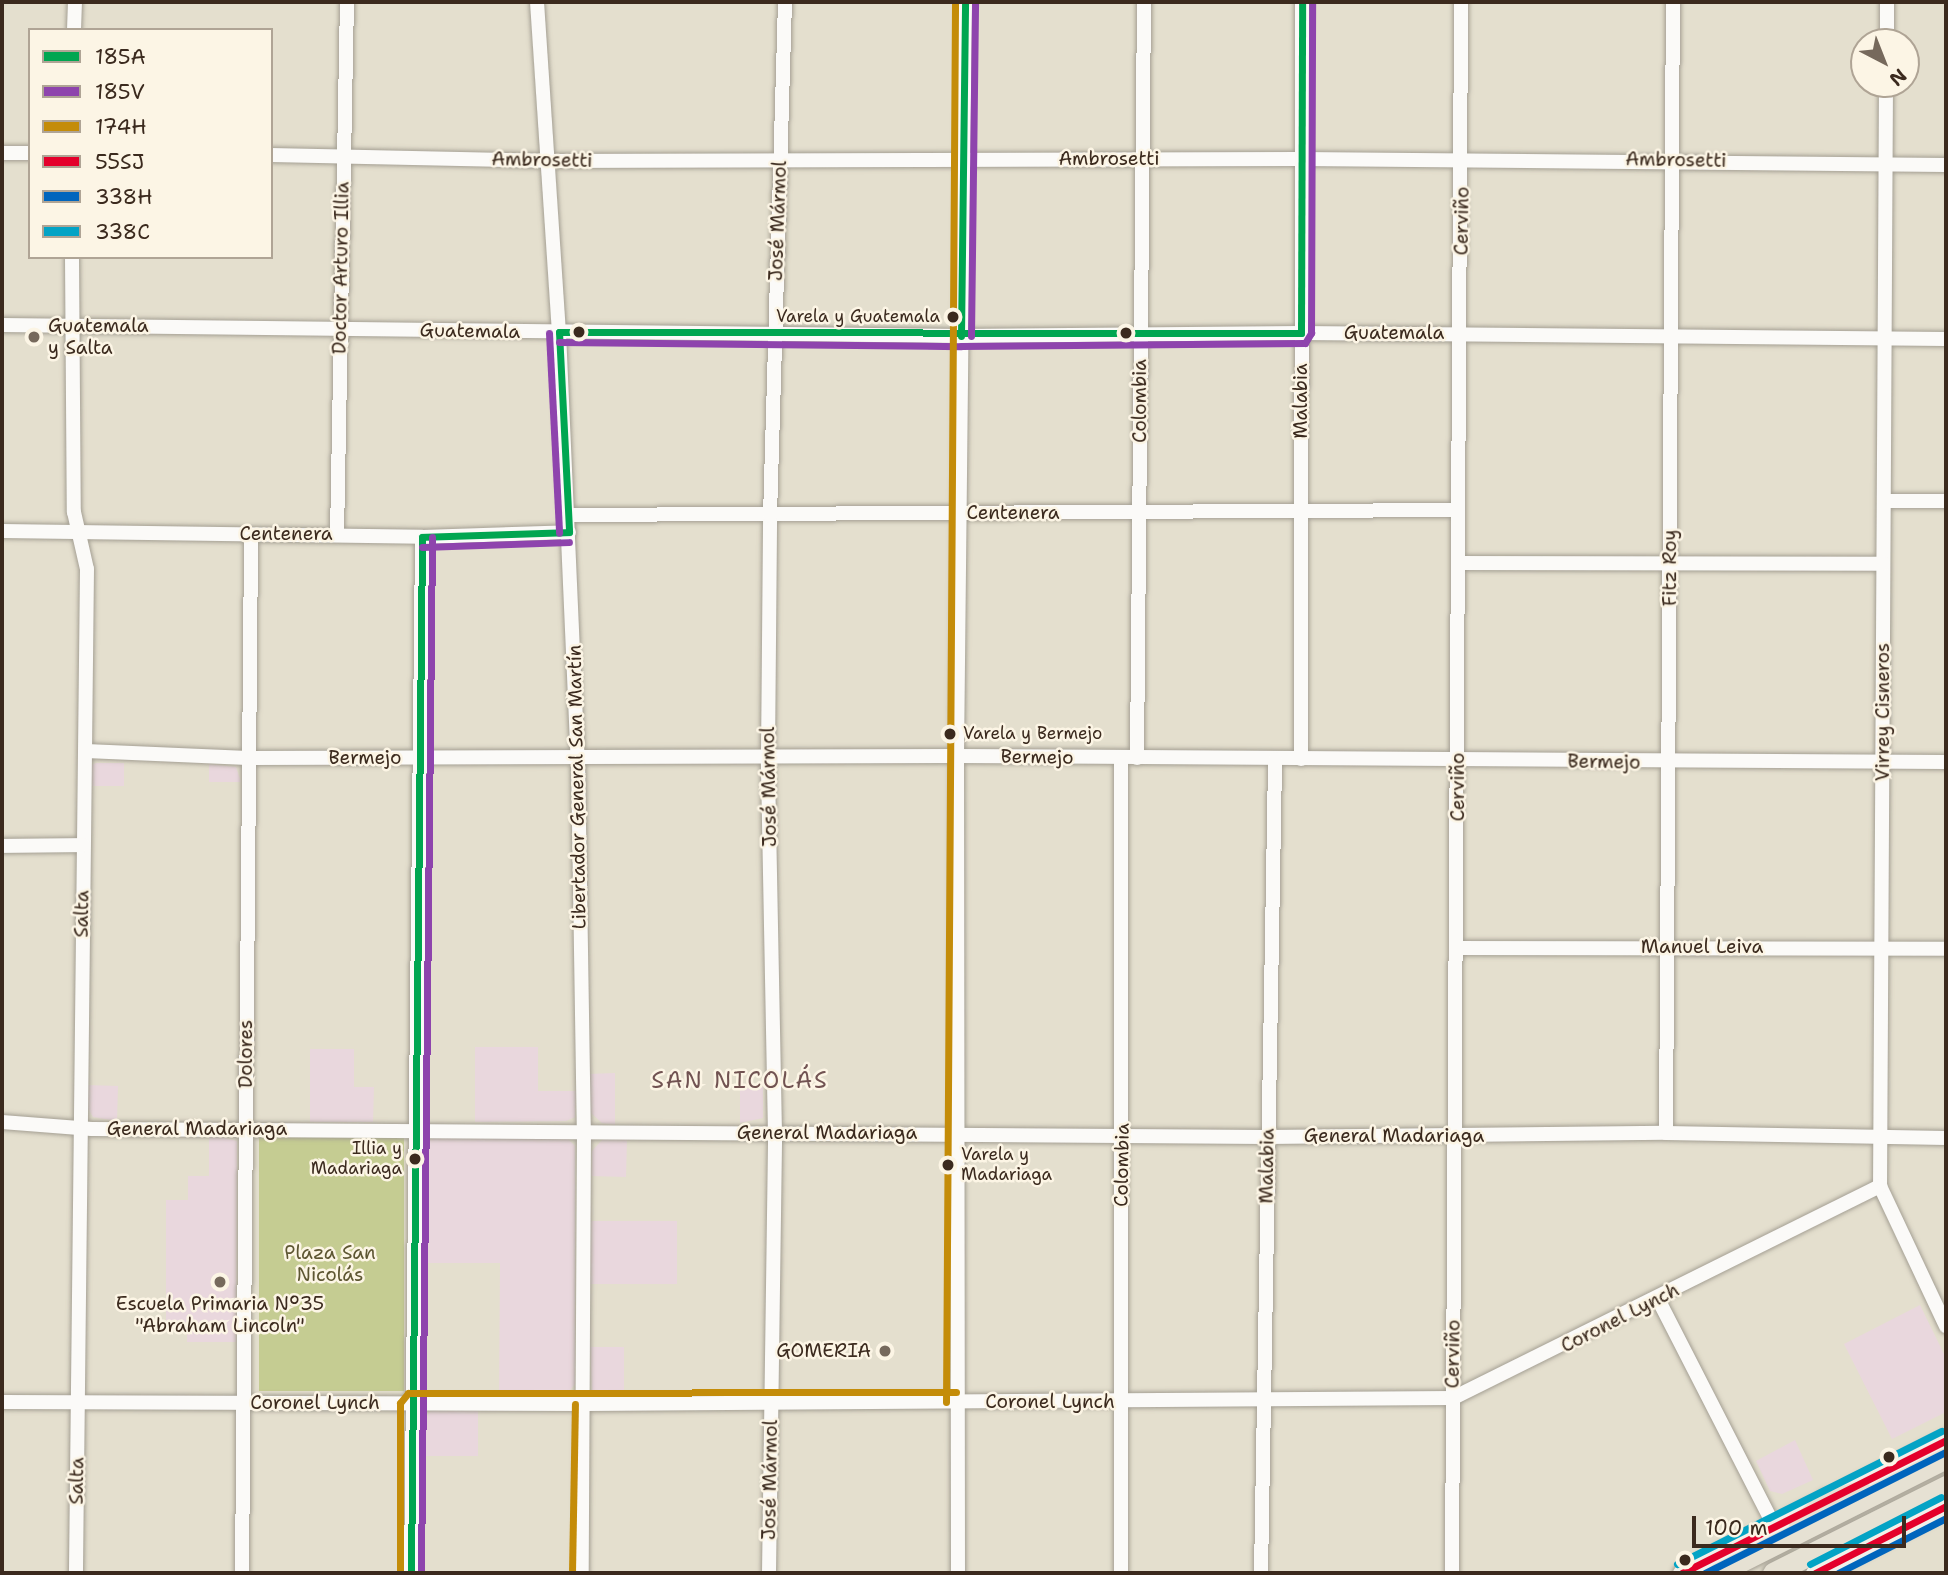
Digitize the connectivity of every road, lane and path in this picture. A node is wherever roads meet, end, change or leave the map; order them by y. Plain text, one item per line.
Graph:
1 (75, 2) edge
2 (347, 2) edge
3 (537, 2) edge
4 (785, 2) edge
5 (965, 2) edge
6 (1144, 2) edge
7 (1302, 2) edge
8 (1461, 2) edge
9 (1673, 2) edge
10 (1887, 2) edge
11 (74, 28) edge
12 (1887, 28) edge
13 (1886, 98) edge
14 (2, 153) edge
15 (28, 153) edge
16 (273, 155) edge
17 (344, 156) junction
18 (963, 158) junction
19 (1142, 159) junction
20 (1301, 159) junction
21 (1462, 159) junction
22 (780, 160) junction
23 (1670, 160) junction
24 (547, 161) junction
25 (1885, 164) junction
26 (1946, 165) edge
27 (72, 259) edge
28 (2, 325) edge
29 (71, 328) junction
30 (340, 330) junction
31 (559, 332) junction
32 (775, 333) junction
33 (1301, 333) junction
34 (1460, 334) junction
35 (1670, 334) junction
36 (1140, 335) junction
37 (961, 336) junction
38 (1885, 339) junction
39 (1946, 339) edge
40 (1884, 501) junction
41 (1946, 501) edge
42 (1301, 509) junction
43 (1458, 510) junction
44 (959, 513) junction
45 (1140, 513) junction
46 (569, 515) junction
47 (770, 516) junction
48 (79, 530) junction
49 (2, 531) edge
50 (569, 532) junction
51 (337, 534) junction
52 (251, 535) junction
53 (422, 537) junction
54 (1459, 563) junction
55 (1670, 564) junction
56 (1883, 564) junction
57 (86, 751) junction
58 (768, 756) junction
59 (957, 756) junction
60 (247, 758) junction
61 (418, 758) junction
62 (1121, 758) junction
63 (1137, 758) junction
64 (578, 759) junction
65 (1275, 759) junction
66 (1301, 759) junction
67 (1458, 759) junction
68 (1883, 761) junction
69 (1946, 762) edge
70 (1668, 763) junction
71 (83, 845) junction
72 (2, 846) edge
73 (1881, 947) junction
74 (1457, 948) junction
75 (1666, 948) junction
76 (1946, 948) edge
77 (2, 1122) edge
78 (78, 1128) junction
79 (245, 1130) junction
80 (415, 1130) junction
81 (584, 1132) junction
82 (958, 1133) junction
83 (1667, 1133) junction
84 (775, 1134) junction
85 (1123, 1134) junction
86 (1267, 1136) junction
87 (1455, 1136) junction
88 (1946, 1138) edge
89 (1879, 1139) junction
90 (1880, 1186) junction
91 (1658, 1299) junction
92 (1946, 1325) edge
93 (1453, 1398) junction
94 (2, 1402) edge
95 (78, 1402) junction
96 (956, 1402) junction
97 (1120, 1402) junction
98 (1263, 1402) junction
99 (244, 1403) junction
100 (411, 1404) junction
101 (584, 1404) junction
102 (771, 1404) junction
103 (1946, 1440) edge
104 (1946, 1458) edge
105 (1901, 1481) junction
106 (1946, 1486) edge
107 (1826, 1500) junction
108 (1946, 1506) edge
109 (1778, 1534) junction
110 (1832, 1561) edge
111 (76, 1573) edge
112 (242, 1573) edge
113 (411, 1573) edge
114 (582, 1573) edge
115 (769, 1573) edge
116 (958, 1573) edge
117 (1121, 1573) edge
118 (1261, 1573) edge
119 (1452, 1573) edge
120 (1682, 1573) edge
121 (1718, 1573) edge
122 (1773, 1573) edge
123 (1815, 1573) edge

1 - 11 street
2 - 17 street, Doctor Arturo Illia
3 - 24 street, Libertador General San Martín
4 - 22 street, José Mármol
5 - 18 street
6 - 19 street, Colombia
7 - 20 street, Malabia
8 - 21 street, Cerviño
9 - 23 street, Fitz Roy
10 - 12 street
13 - 25 street, Virrey Cisneros
14 - 15 street
16 - 17 street, Ambrosetti
17 - 24 street, Ambrosetti
17 - 30 street, Doctor Arturo Illia
18 - 19 street, Ambrosetti
18 - 22 street, Ambrosetti
18 - 37 street
19 - 20 street, Ambrosetti
19 - 36 street, Colombia
20 - 21 street, Ambrosetti
20 - 33 street, Malabia
21 - 23 street, Ambrosetti
21 - 34 street, Cerviño
22 - 24 street, Ambrosetti
22 - 32 street, José Mármol
23 - 25 street, Ambrosetti
23 - 35 street, Fitz Roy
24 - 31 street, Libertador General San Martín
25 - 26 street, Ambrosetti
25 - 38 street, Virrey Cisneros
27 - 29 street, Salta
28 - 29 street, Guatemala
29 - 30 street, Guatemala
29 - 48 street, Salta
30 - 31 street, Guatemala
30 - 51 street, Doctor Arturo Illia
31 - 32 street, Guatemala
31 - 46 street, Libertador General San Martín
32 - 37 street, Guatemala
32 - 47 street, José Mármol
33 - 34 street, Guatemala
33 - 36 street, Guatemala
33 - 42 street, Malabia
34 - 35 street, Guatemala
34 - 43 street, Cerviño
35 - 38 street, Guatemala
35 - 55 street, Fitz Roy
36 - 37 street, Guatemala
36 - 45 street, Colombia
37 - 44 street
38 - 39 street, Guatemala
38 - 40 street, Virrey Cisneros
40 - 41 street
40 - 56 street, Virrey Cisneros
42 - 43 street, Centenera
42 - 45 street, Centenera
42 - 66 street, Malabia
43 - 54 street, Cerviño
44 - 45 street, Centenera
44 - 47 street, Centenera
44 - 59 street
45 - 63 street, Colombia
46 - 47 street, Centenera
46 - 50 street, Libertador General San Martín
47 - 58 street, José Mármol
48 - 49 street, Centenera
48 - 52 street, Centenera
48 - 57 street, Salta
50 - 53 street, Centenera
50 - 64 street, Libertador General San Martín
51 - 52 street, Centenera
51 - 53 street, Centenera
52 - 60 street, Dolores
53 - 61 street
54 - 55 street
54 - 67 street, Cerviño
55 - 56 street
55 - 70 street, Fitz Roy
56 - 68 street, Virrey Cisneros
57 - 60 street, Bermejo
57 - 71 street, Salta
58 - 59 street, Bermejo
58 - 64 street, Bermejo
58 - 84 street, José Mármol
59 - 62 street, Bermejo
59 - 82 street
60 - 61 street, Bermejo
60 - 79 street, Dolores
61 - 64 street, Bermejo
61 - 80 street
62 - 63 street, Bermejo
62 - 85 street, Colombia
63 - 65 street, Bermejo
64 - 81 street, Libertador General San Martín
65 - 66 street, Bermejo
65 - 86 street, Malabia
66 - 67 street, Bermejo
67 - 70 street, Bermejo
67 - 74 street, Cerviño
68 - 69 street, Bermejo
68 - 70 street, Bermejo
68 - 73 street, Virrey Cisneros
70 - 75 street, Fitz Roy
71 - 72 street
71 - 78 street, Salta
73 - 75 street, Manuel Leiva
73 - 76 street, Manuel Leiva
73 - 89 street, Virrey Cisneros
74 - 75 street, Manuel Leiva
74 - 87 street, Cerviño
75 - 83 street, Fitz Roy
77 - 78 street, General Madariaga
78 - 79 street, General Madariaga
78 - 95 street, Salta
79 - 80 street, General Madariaga
79 - 99 street, Dolores
80 - 81 street, General Madariaga
80 - 100 street
81 - 84 street, General Madariaga
81 - 101 street, Libertador General San Martín
82 - 84 street, General Madariaga
82 - 85 street, General Madariaga
82 - 96 street
83 - 87 street, General Madariaga
83 - 89 street, General Madariaga
84 - 102 street, José Mármol
85 - 86 street, General Madariaga
85 - 97 street, Colombia
86 - 87 street, General Madariaga
86 - 98 street, Malabia
87 - 93 street, Cerviño
88 - 89 street, General Madariaga
89 - 90 street, Virrey Cisneros
90 - 91 street, Coronel Lynch
90 - 92 street, Virrey Cisneros
91 - 93 street, Coronel Lynch
91 - 109 street
93 - 98 street, Coronel Lynch
93 - 119 street, Cerviño
94 - 95 street, Coronel Lynch
95 - 99 street, Coronel Lynch
95 - 111 street, Salta
96 - 97 street, Coronel Lynch
96 - 102 street, Coronel Lynch
96 - 116 street
97 - 98 street, Coronel Lynch
97 - 117 street, Colombia
98 - 118 street, Malabia
99 - 100 street, Coronel Lynch
99 - 112 street, Dolores
100 - 101 street, Coronel Lynch
100 - 113 street
101 - 102 street, Coronel Lynch
101 - 114 street, Libertador General San Martín
102 - 115 street, José Mármol
103 - 107 street
104 - 105 main road
105 - 107 main road
105 - 109 main road
106 - 110 main road
107 - 109 main road
108 - 110 street
109 - 120 street
109 - 121 main road
110 - 122 main road
110 - 123 street

